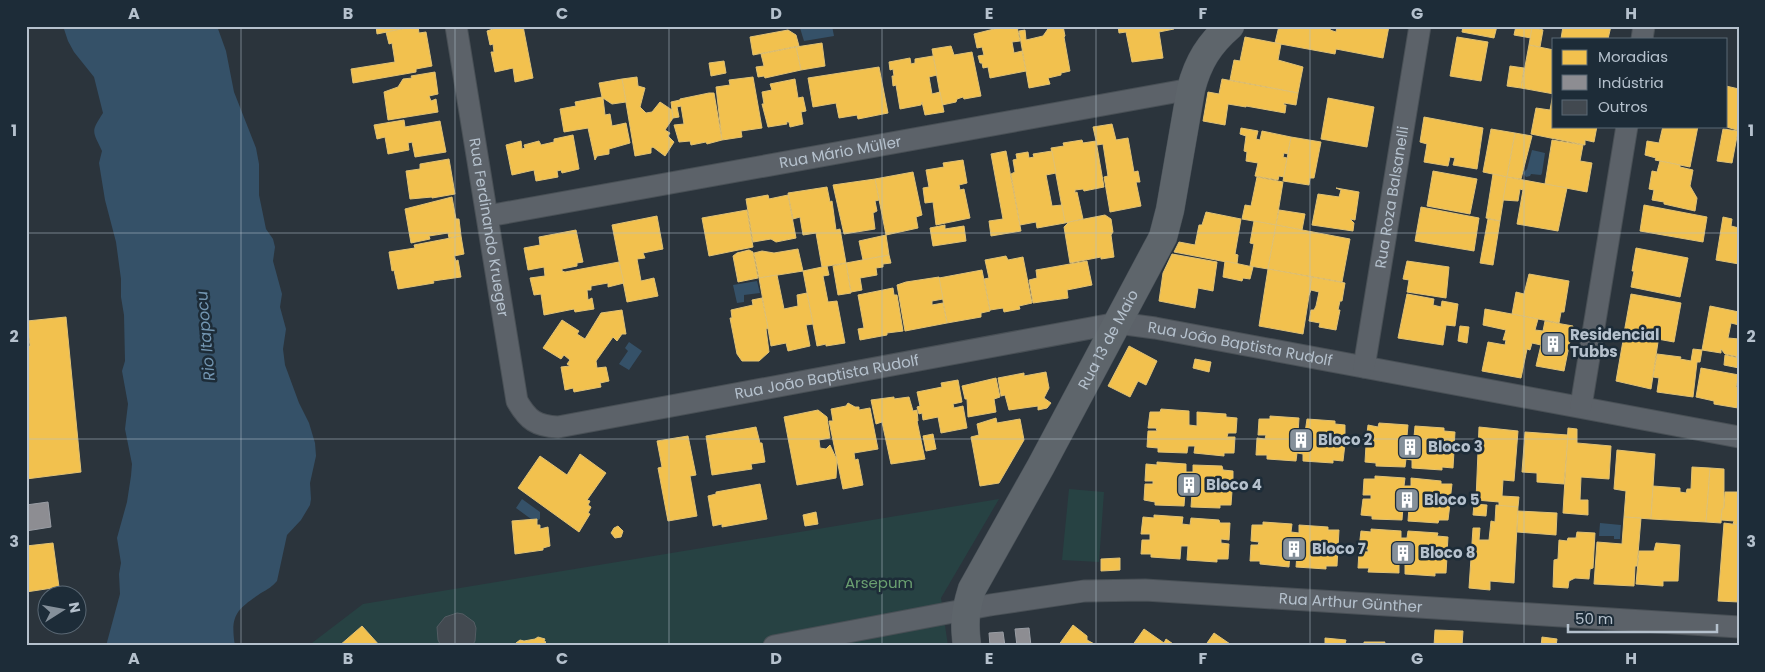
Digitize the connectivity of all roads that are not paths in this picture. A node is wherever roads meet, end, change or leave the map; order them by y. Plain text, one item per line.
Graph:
1 (456, 26) edge
2 (1230, 26) edge
3 (1420, 26) edge
4 (1191, 89) junction
5 (1627, 128) edge
6 (488, 216) junction
7 (1118, 323) junction
8 (1364, 367) junction
9 (1581, 406) junction
10 (534, 422) joint
11 (1739, 437) edge
12 (966, 609) junction
13 (1739, 627) edge
14 (774, 646) edge
15 (967, 646) edge

1 - 6 street, Rua Ferdinando Krueger
2 - 4 main road, Rua 13 de Maio
3 - 8 street, Rua Roza Balsanelli
4 - 6 street, Rua Mário Müller
4 - 7 main road, Rua 13 de Maio
5 - 9 street
6 - 10 street, Rua Ferdinando Krueger
7 - 8 street, Rua João Baptista Rudolf
7 - 10 street, Rua João Baptista Rudolf
7 - 12 main road, Rua 13 de Maio
8 - 9 street, Rua João Baptista Rudolf
9 - 11 street, Rua João Baptista Rudolf
12 - 13 street, Rua Arthur Günther
12 - 14 street, Rua Arthur Günther
12 - 15 main road, Rua 13 de Maio

